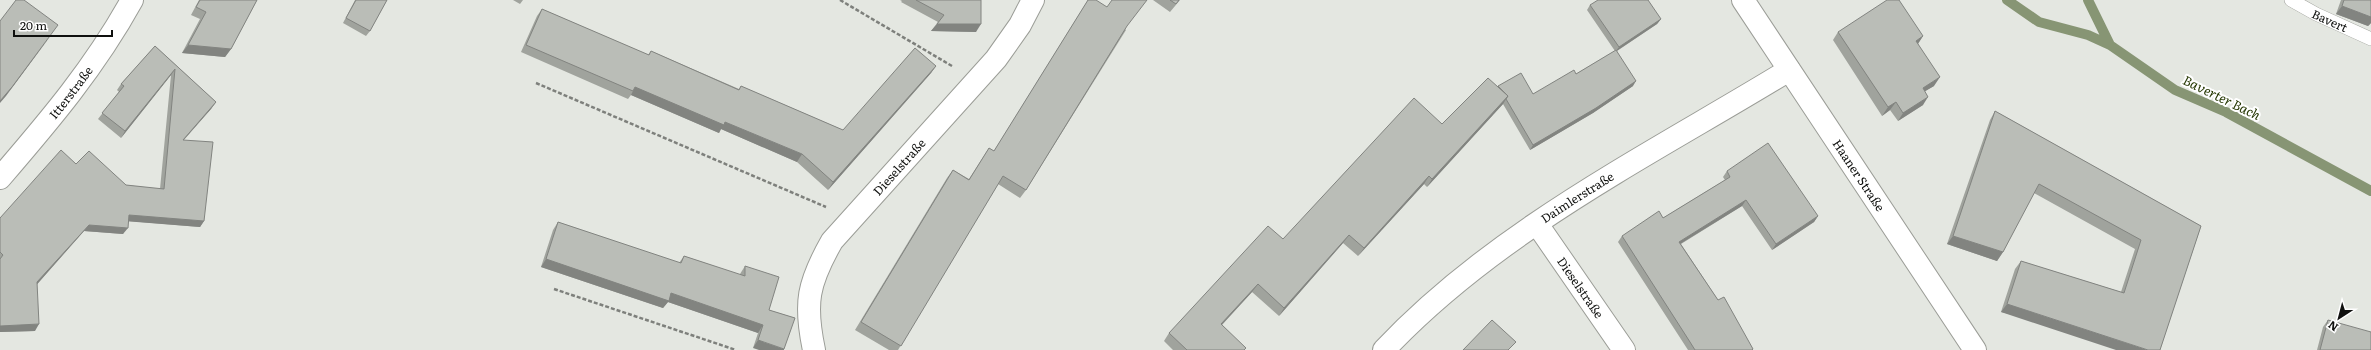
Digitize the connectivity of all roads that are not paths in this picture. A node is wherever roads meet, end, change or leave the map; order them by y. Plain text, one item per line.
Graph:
1 (132, 0) edge
2 (1033, 0) edge
3 (1743, 0) edge
4 (2291, 0) edge
5 (2371, 39) edge
6 (1789, 70) junction
7 (0, 178) edge
8 (1537, 224) junction
9 (814, 350) edge
10 (1384, 350) edge
11 (1624, 350) edge
12 (1975, 350) edge

1 - 7 street, Itterstraße
2 - 9 street, Dieselstraße
3 - 6 street, Haaner Straße
4 - 5 lane, Bavert
6 - 8 street, Daimlerstraße
6 - 12 street, Haaner Straße
8 - 10 street, Daimlerstraße
8 - 11 street, Dieselstraße

